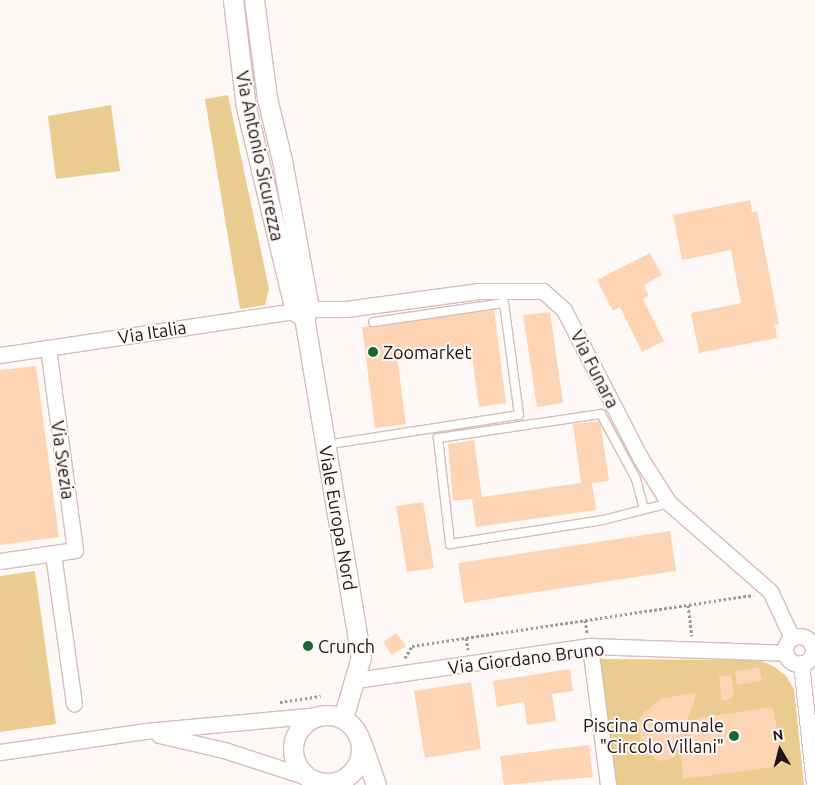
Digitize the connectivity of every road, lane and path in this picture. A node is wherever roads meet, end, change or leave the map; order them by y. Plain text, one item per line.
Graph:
1 (233, 0) edge
2 (254, 0) edge
3 (303, 312) junction
4 (373, 322) dead end
5 (48, 348) junction
6 (0, 355) edge
7 (326, 445) junction
8 (669, 502) junction
9 (644, 509) junction
10 (53, 554) junction
11 (0, 561) edge
12 (770, 591) junction
13 (688, 605) junction
14 (692, 634) dead end
15 (792, 638) junction
16 (590, 646) junction
17 (814, 651) edge
18 (786, 653) junction
19 (801, 663) junction
20 (396, 675) junction
21 (356, 680) junction
22 (74, 704) dead end
23 (319, 715) junction
24 (343, 718) junction
25 (146, 731) junction
26 (359, 736) junction
27 (0, 752) edge
28 (315, 781) edge
29 (376, 785) edge
30 (608, 785) edge
31 (814, 785) edge

1 - 3 street, Via Antonio Sicurezza
2 - 3 street, Via Antonio Sicurezza
3 - 5 street, Via Italia
3 - 7 street, Viale Europa Nord
3 - 8 street, Via Funara
4 - 7 lane
5 - 6 street, Via Italia
5 - 10 street, Via Svezia
7 - 21 street, Viale Europa Nord
8 - 9 lane
8 - 12 street, Via Funara
9 - 9 lane
10 - 11 street
10 - 22 street
12 - 13 path
12 - 15 street, Via Funara
13 - 14 path
13 - 20 path
15 - 17 street
15 - 18 street
16 - 18 street, Via Giordano Bruno
16 - 20 street, Via Giordano Bruno
16 - 30 street
17 - 19 street
18 - 19 street
19 - 31 street
20 - 21 street, Via Giordano Bruno
21 - 24 street, Viale Europa Nord
23 - 24 street
23 - 25 street
23 - 28 street
24 - 26 street
25 - 27 street
25 - 28 street
26 - 28 street
26 - 29 street

